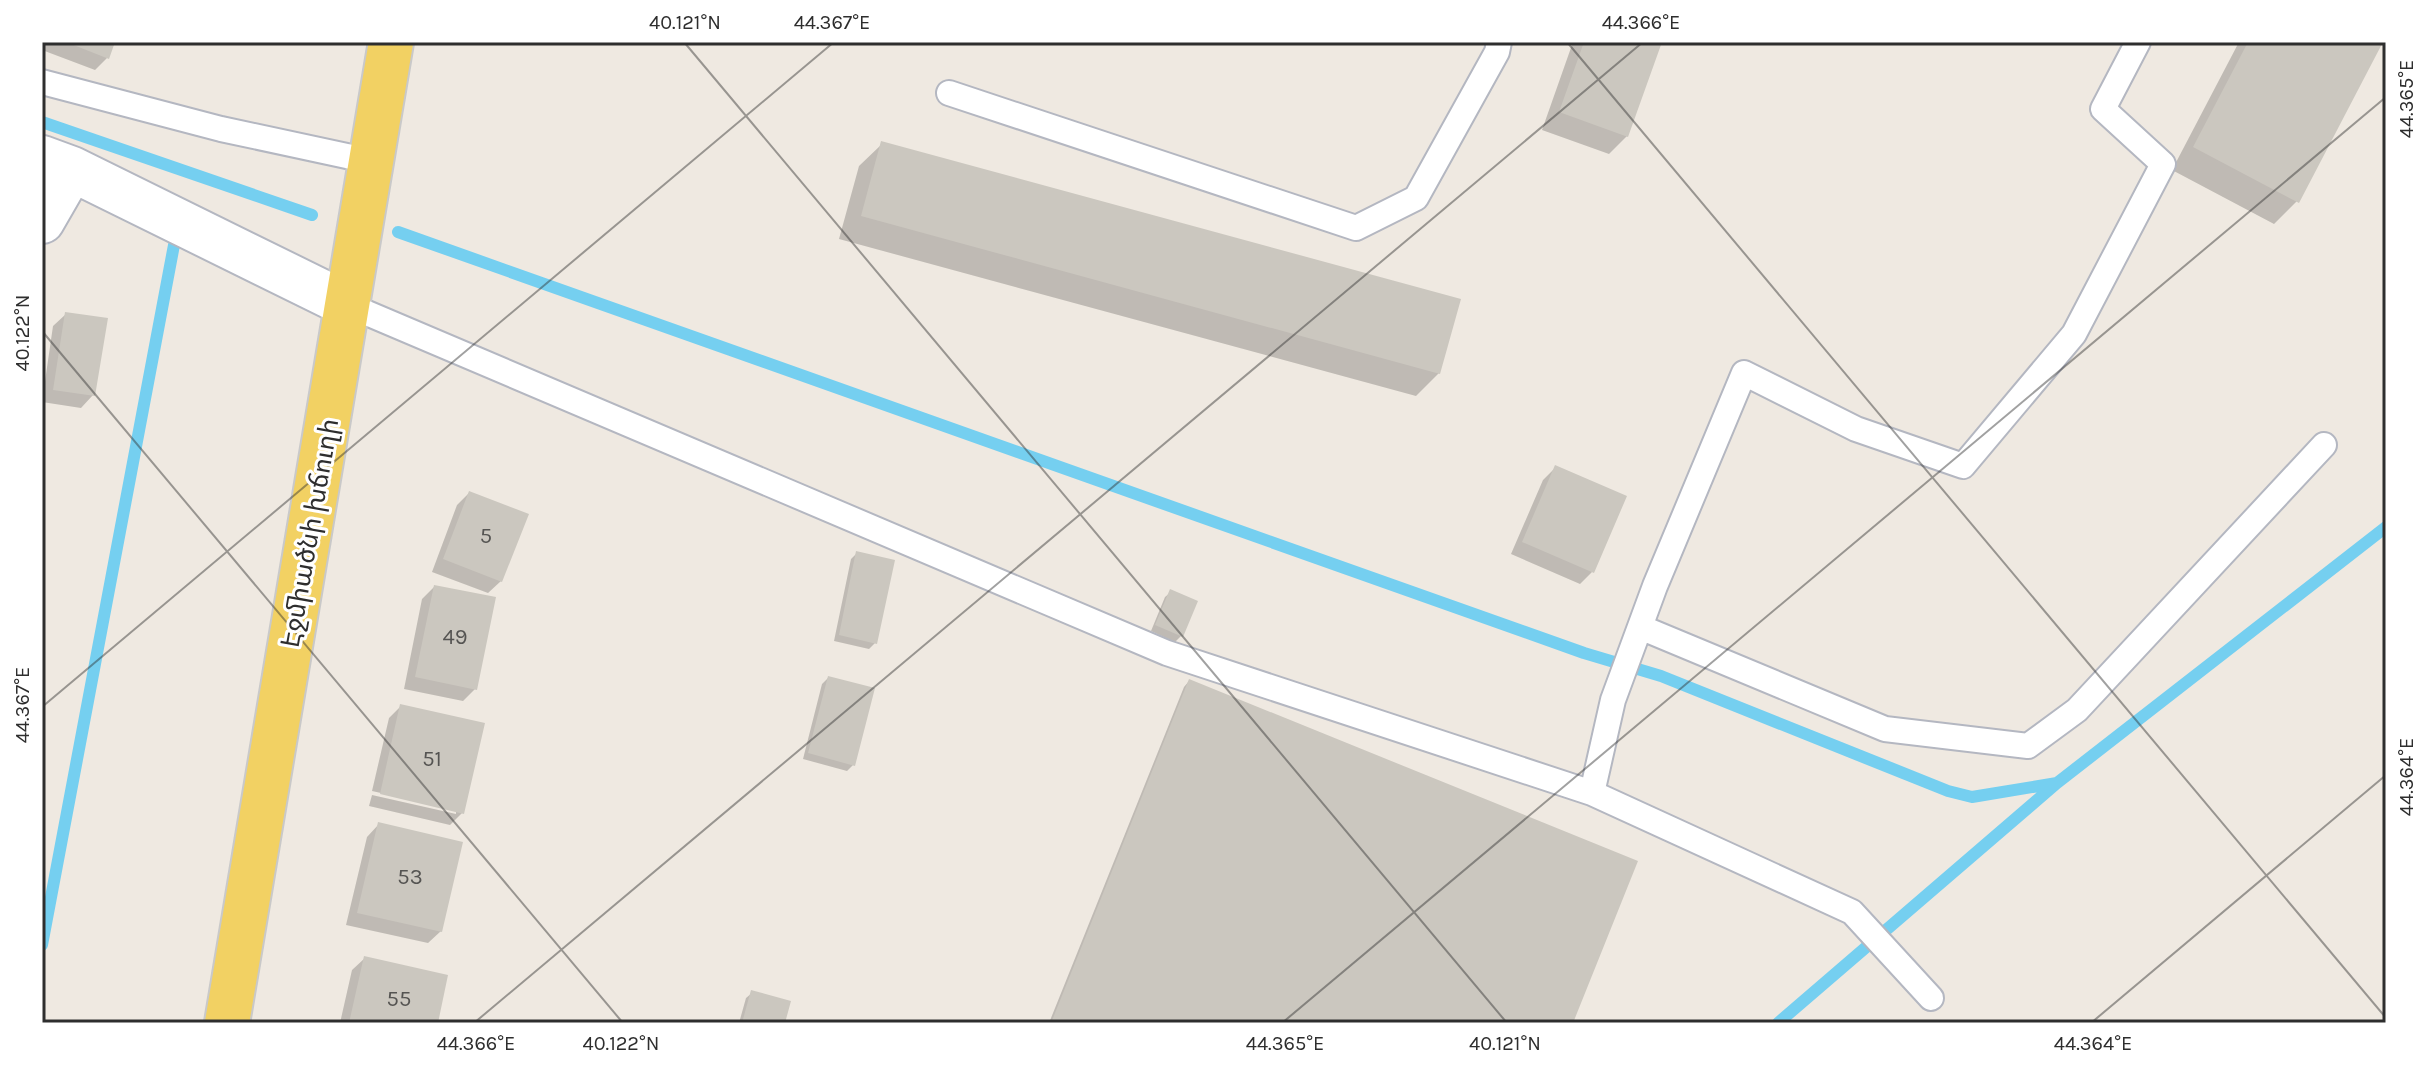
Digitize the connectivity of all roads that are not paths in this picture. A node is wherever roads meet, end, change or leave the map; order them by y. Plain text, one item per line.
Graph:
1 (391, 42) edge
2 (1499, 42) edge
3 (2138, 42) edge
4 (42, 82) edge
5 (949, 93) dead end
6 (370, 161) junction
7 (57, 164) edge
8 (42, 221) edge
9 (348, 305) junction
10 (2324, 445) dead end
11 (1640, 627) junction
12 (1592, 793) junction
13 (1931, 998) dead end
14 (227, 1023) edge

1 - 6 main road, Էջմիածնի խճուղի
2 - 5 lane
3 - 11 lane
4 - 6 lane
6 - 9 main road, Էջմիածնի խճուղի
7 - 8 street
7 - 9 street
9 - 12 lane
9 - 14 main road, Էջմիածնի խճուղի
10 - 11 lane
11 - 12 lane
12 - 13 lane

